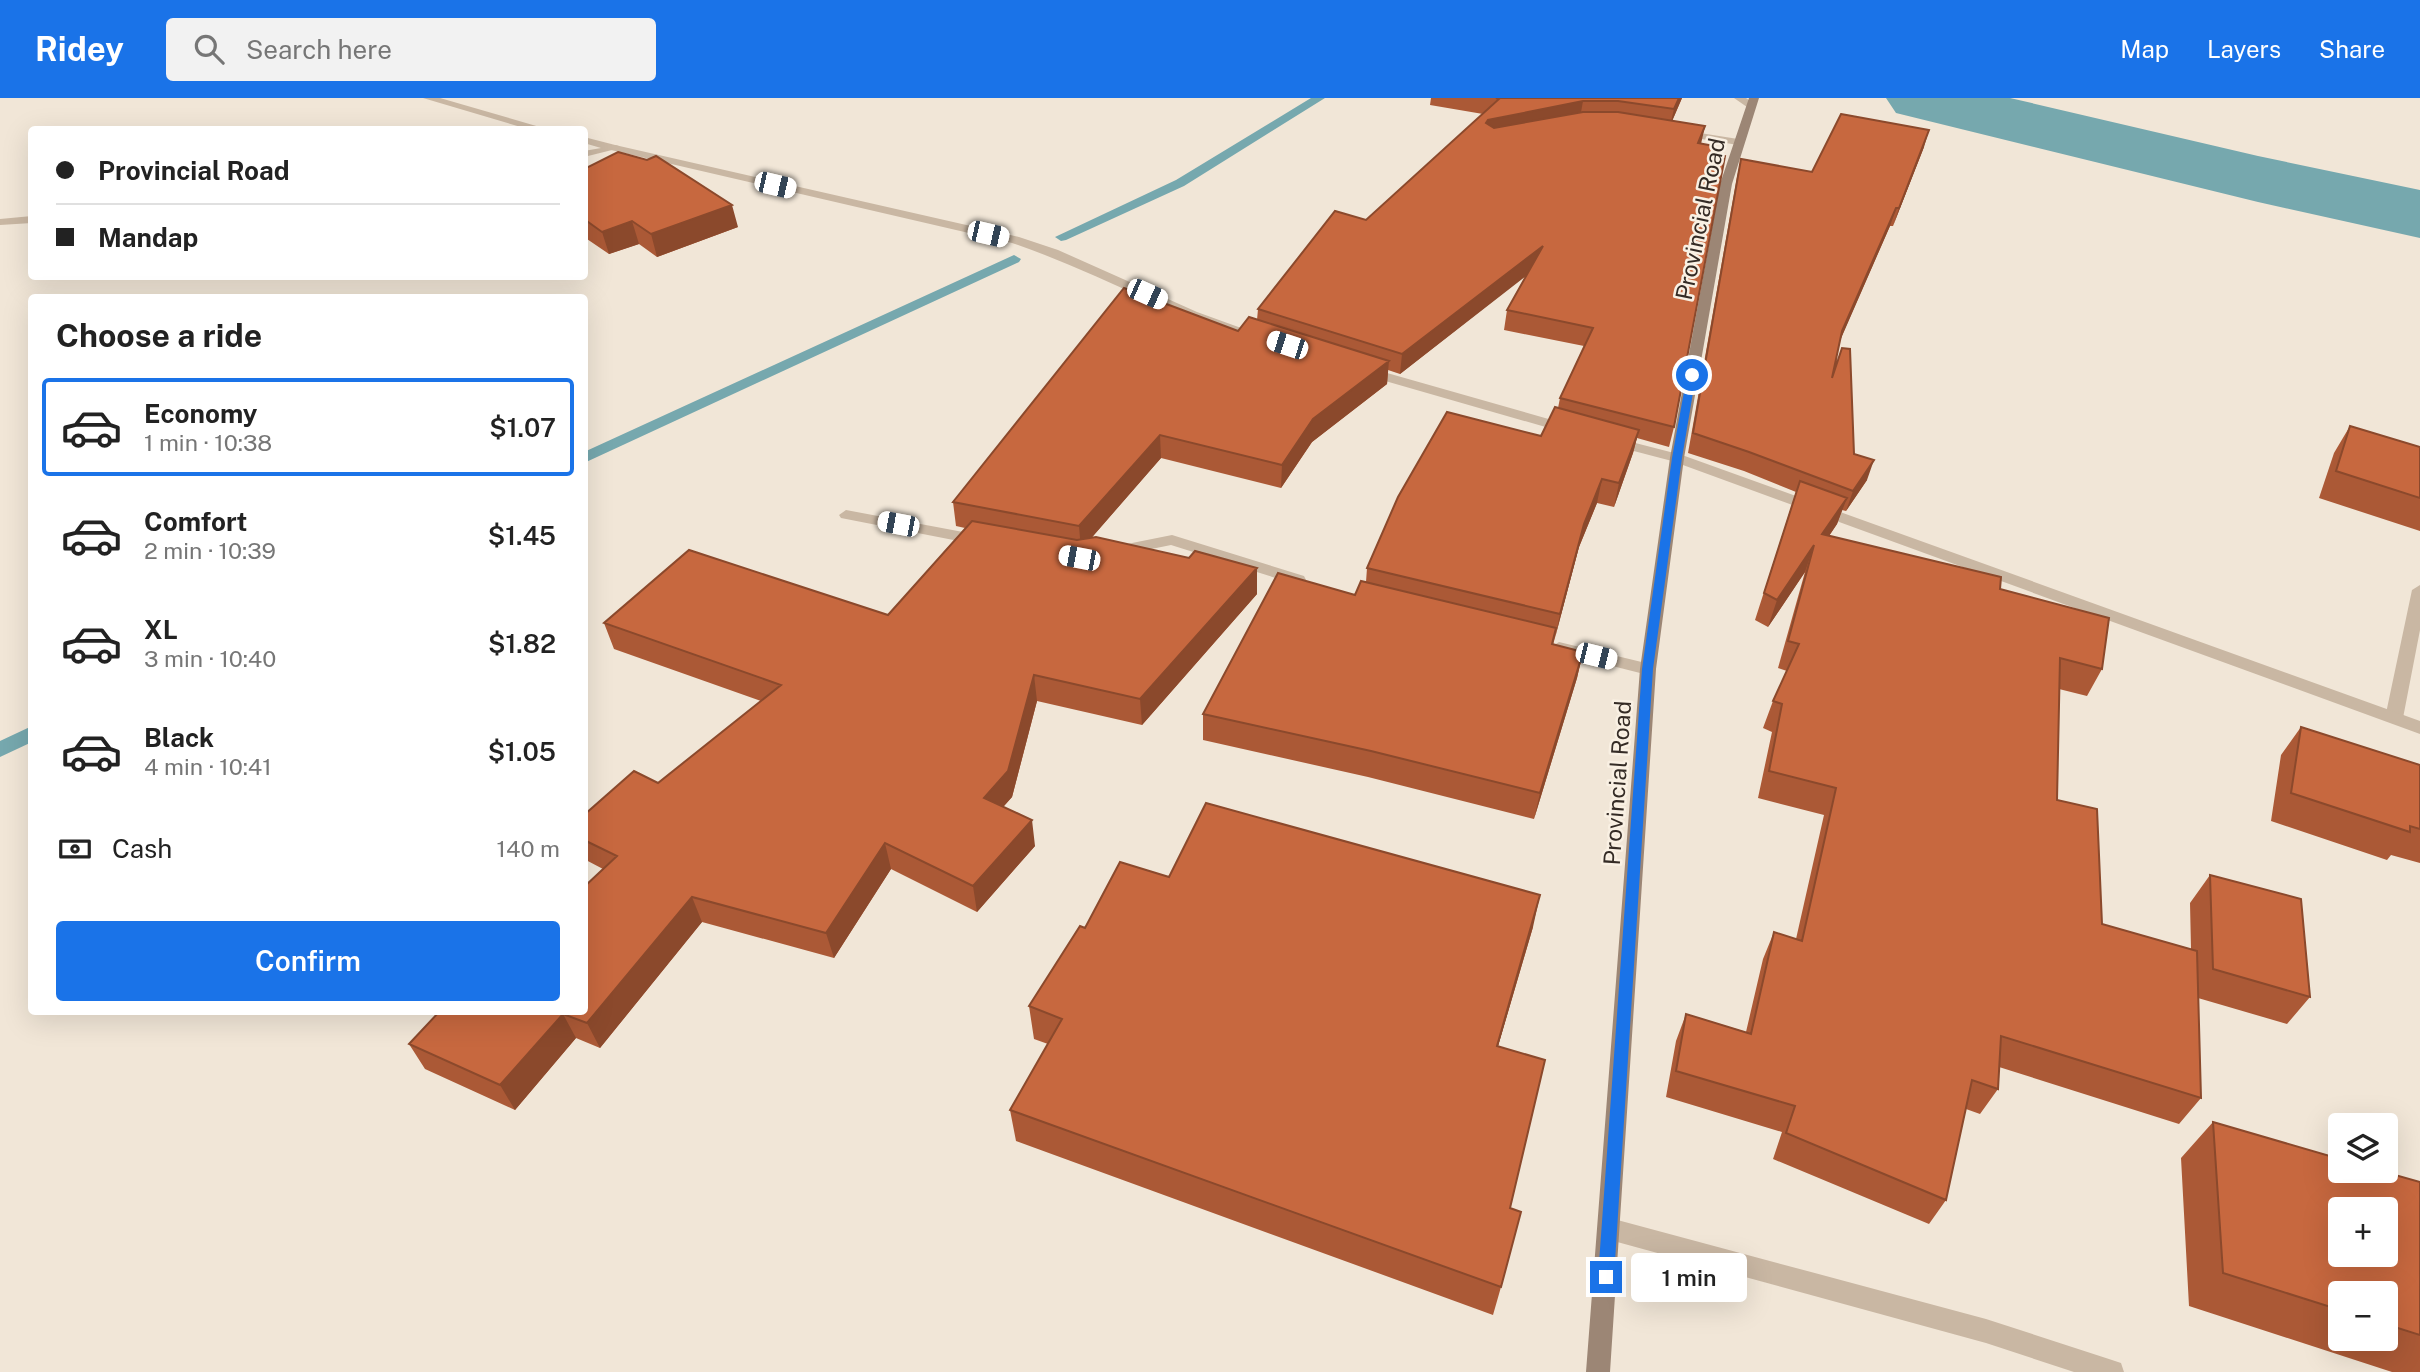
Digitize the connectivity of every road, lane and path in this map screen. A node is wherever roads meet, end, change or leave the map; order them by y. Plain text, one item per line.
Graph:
1 (428, 98) edge
2 (1748, 100) edge
3 (530, 126) edge
4 (1670, 131) edge
5 (588, 141) edge
6 (1738, 142) junction
7 (615, 148) junction
8 (588, 153) edge
9 (28, 219) edge
10 (0, 222) edge
11 (1270, 340) edge
12 (1347, 365) edge
13 (1677, 458) junction
14 (846, 514) dead end
15 (997, 543) edge
16 (1105, 553) edge
17 (1311, 584) edge
18 (2420, 590) edge
19 (1539, 642) edge
20 (1648, 669) junction
21 (2394, 718) junction
22 (2420, 728) edge
23 (1610, 1229) junction
24 (1598, 1372) edge
25 (2112, 1372) edge

1 - 3 street
2 - 6 main road, Provincial Road
4 - 6 street
5 - 7 street
6 - 13 main road, Provincial Road
7 - 8 street
7 - 11 street
9 - 10 street
12 - 13 street
13 - 20 main road, Provincial Road
13 - 21 street
14 - 15 street
16 - 17 street
18 - 21 street
19 - 20 street
20 - 23 main road, Provincial Road
21 - 22 street
23 - 24 main road, Provincial Road
23 - 25 street

